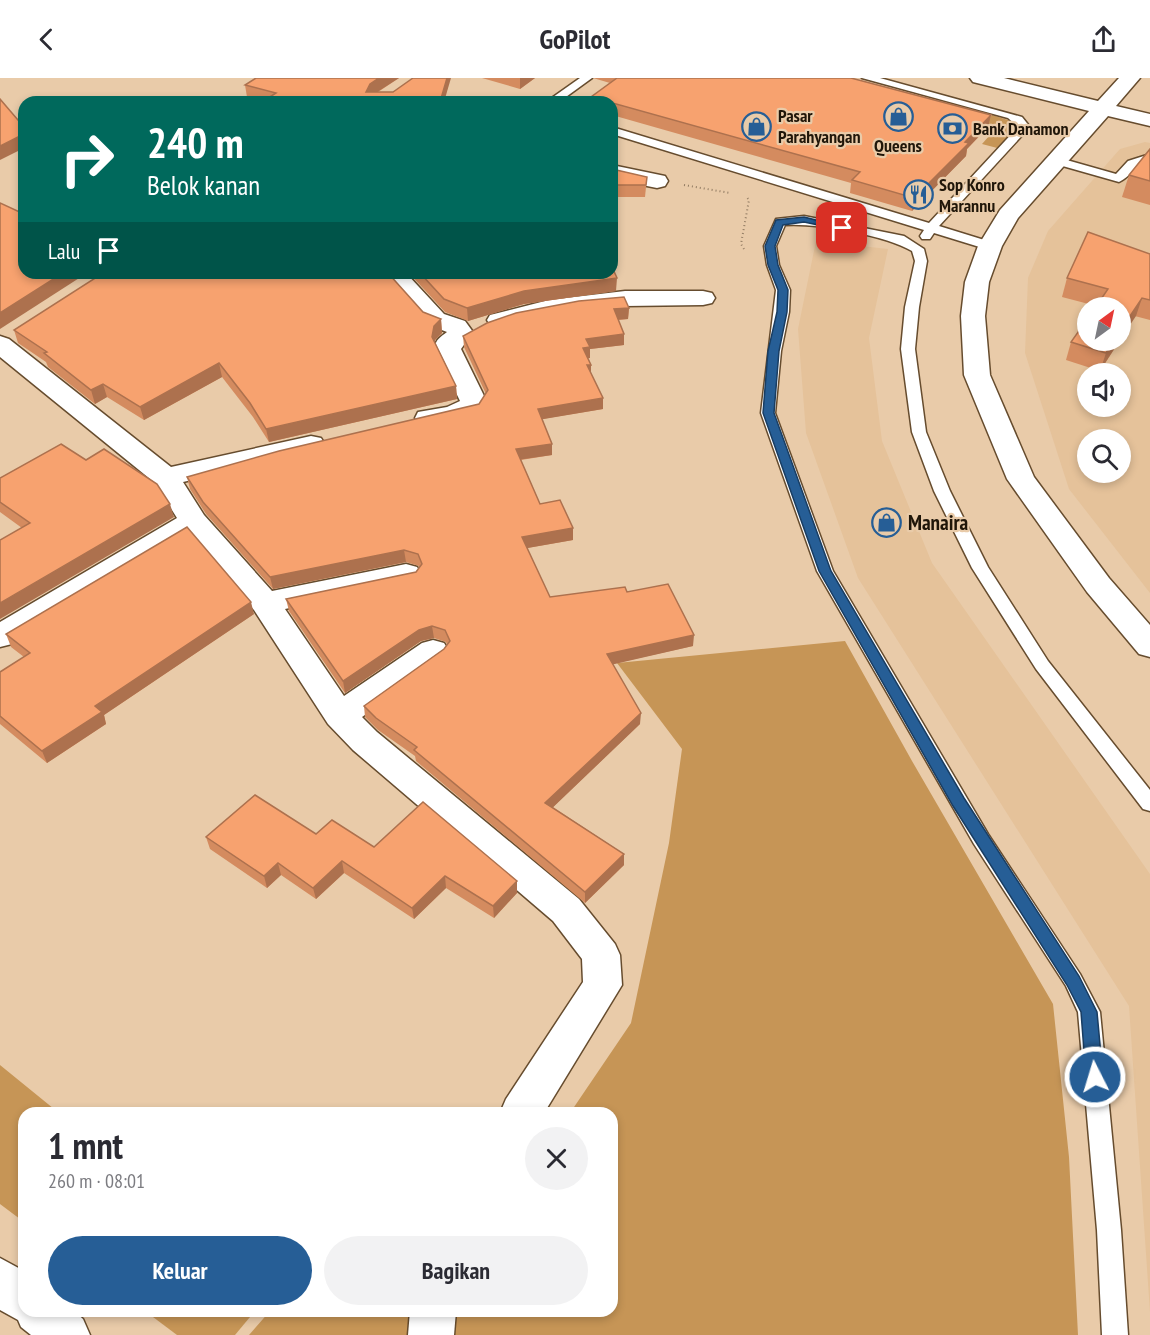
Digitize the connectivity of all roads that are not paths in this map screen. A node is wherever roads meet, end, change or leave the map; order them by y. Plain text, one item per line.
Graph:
1 (587, 78) edge
2 (867, 78) edge
3 (980, 78) edge
4 (1130, 78) edge
5 (561, 96) edge
6 (1102, 109) junction
7 (1150, 120) edge
8 (618, 132) edge
9 (1150, 158) edge
10 (1056, 161) junction
11 (618, 173) edge
12 (657, 181) road end
13 (932, 227) junction
14 (990, 246) junction
15 (918, 249) junction
16 (398, 279) edge
17 (703, 298) dead end
18 (459, 336) junction
19 (6, 338) edge
20 (408, 423) edge
21 (339, 438) edge
22 (166, 477) junction
23 (193, 521) junction
24 (406, 574) edge
25 (265, 603) junction
26 (1, 636) edge
27 (1150, 646) edge
28 (433, 651) dead end
29 (340, 715) junction
30 (1150, 804) edge
31 (525, 1107) edge
32 (0, 1281) edge
33 (18, 1295) edge
34 (44, 1317) edge
35 (432, 1317) edge
36 (67, 1335) edge
37 (430, 1335) edge
38 (1115, 1335) edge

1 - 5 lane
2 - 13 lane
3 - 6 street
4 - 6 street
6 - 7 street
6 - 10 street
8 - 13 lane
9 - 10 lane
10 - 14 street
11 - 12 street
13 - 14 lane
13 - 15 lane
14 - 27 street
15 - 30 lane
15 - 38 lane
16 - 18 street
17 - 18 street
18 - 20 street
19 - 22 street
21 - 22 street
22 - 23 street
23 - 25 street
23 - 26 street
24 - 25 street
25 - 29 street
28 - 29 street
29 - 31 street
32 - 33 street
34 - 36 street
35 - 37 street

